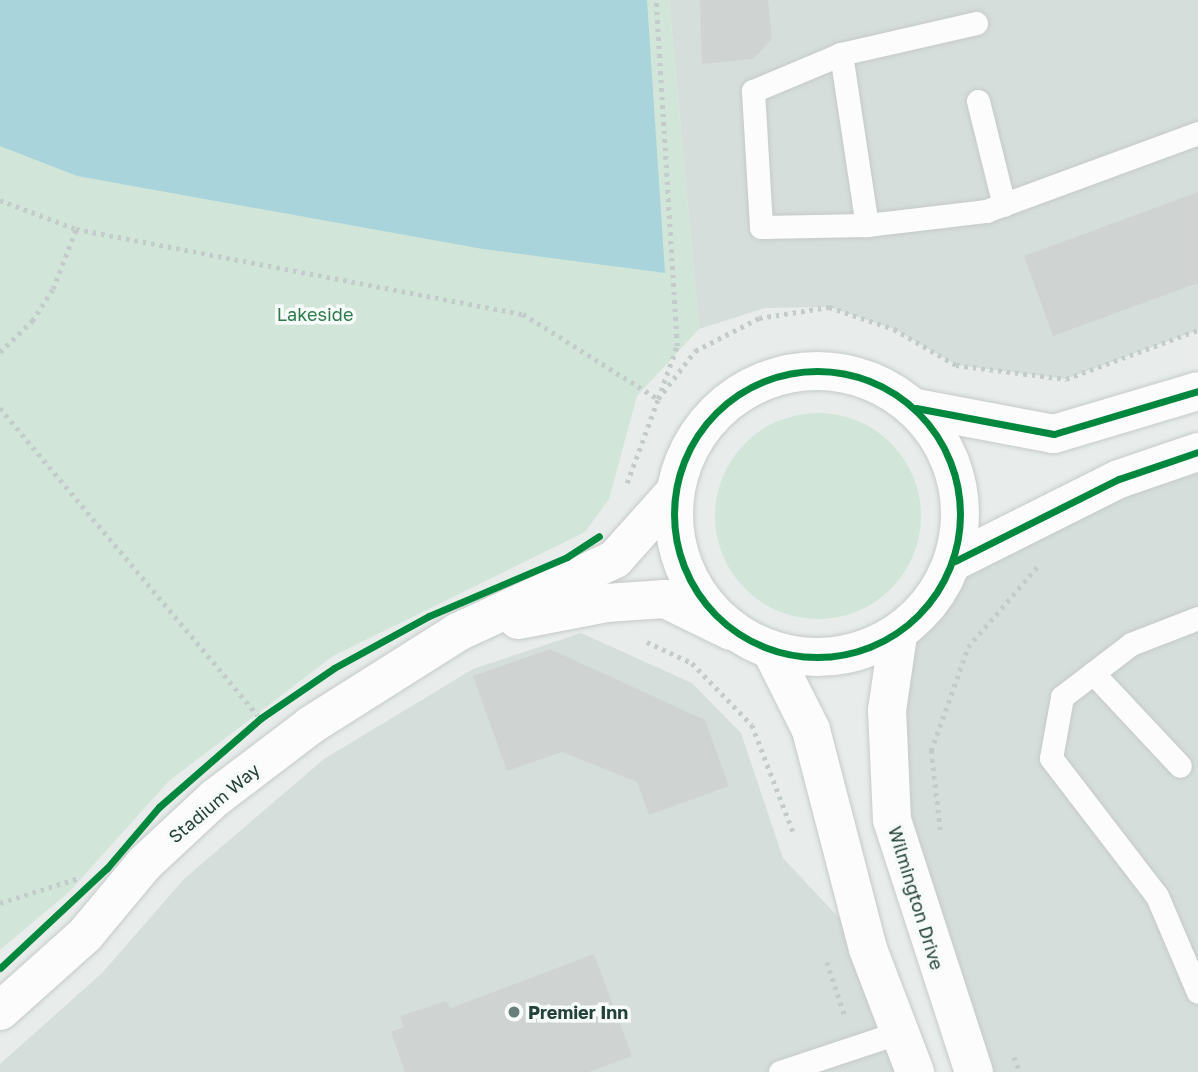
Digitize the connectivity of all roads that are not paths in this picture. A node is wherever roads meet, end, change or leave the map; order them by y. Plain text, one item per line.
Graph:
1 (976, 23) dead end
2 (841, 54) junction
3 (978, 102) dead end
4 (1198, 132) edge
5 (1004, 205) junction
6 (867, 225) junction
7 (1198, 391) edge
8 (916, 408) junction
9 (1198, 452) edge
10 (674, 493) junction
11 (955, 561) junction
12 (1194, 626) edge
13 (731, 631) junction
14 (458, 632) junction
15 (898, 635) junction
16 (772, 652) junction
17 (1093, 673) junction
18 (1180, 766) dead end
19 (1198, 992) edge
20 (0, 1011) edge
21 (900, 1031) junction
22 (780, 1072) edge
23 (915, 1072) edge
24 (974, 1072) edge

1 - 2 lane
2 - 6 lane
2 - 6 lane
3 - 5 lane
4 - 5 lane
5 - 6 lane
7 - 8 street
8 - 10 street
8 - 11 street
9 - 11 street
10 - 13 street
10 - 14 street, Stadium Way
11 - 15 street
12 - 17 lane
13 - 14 street, Stadium Way
13 - 16 street, Stadium Way
14 - 20 street, Stadium Way
15 - 16 street
15 - 24 street, Wilmington Drive
16 - 21 street
17 - 18 lane
17 - 19 lane
21 - 22 lane
21 - 23 street

